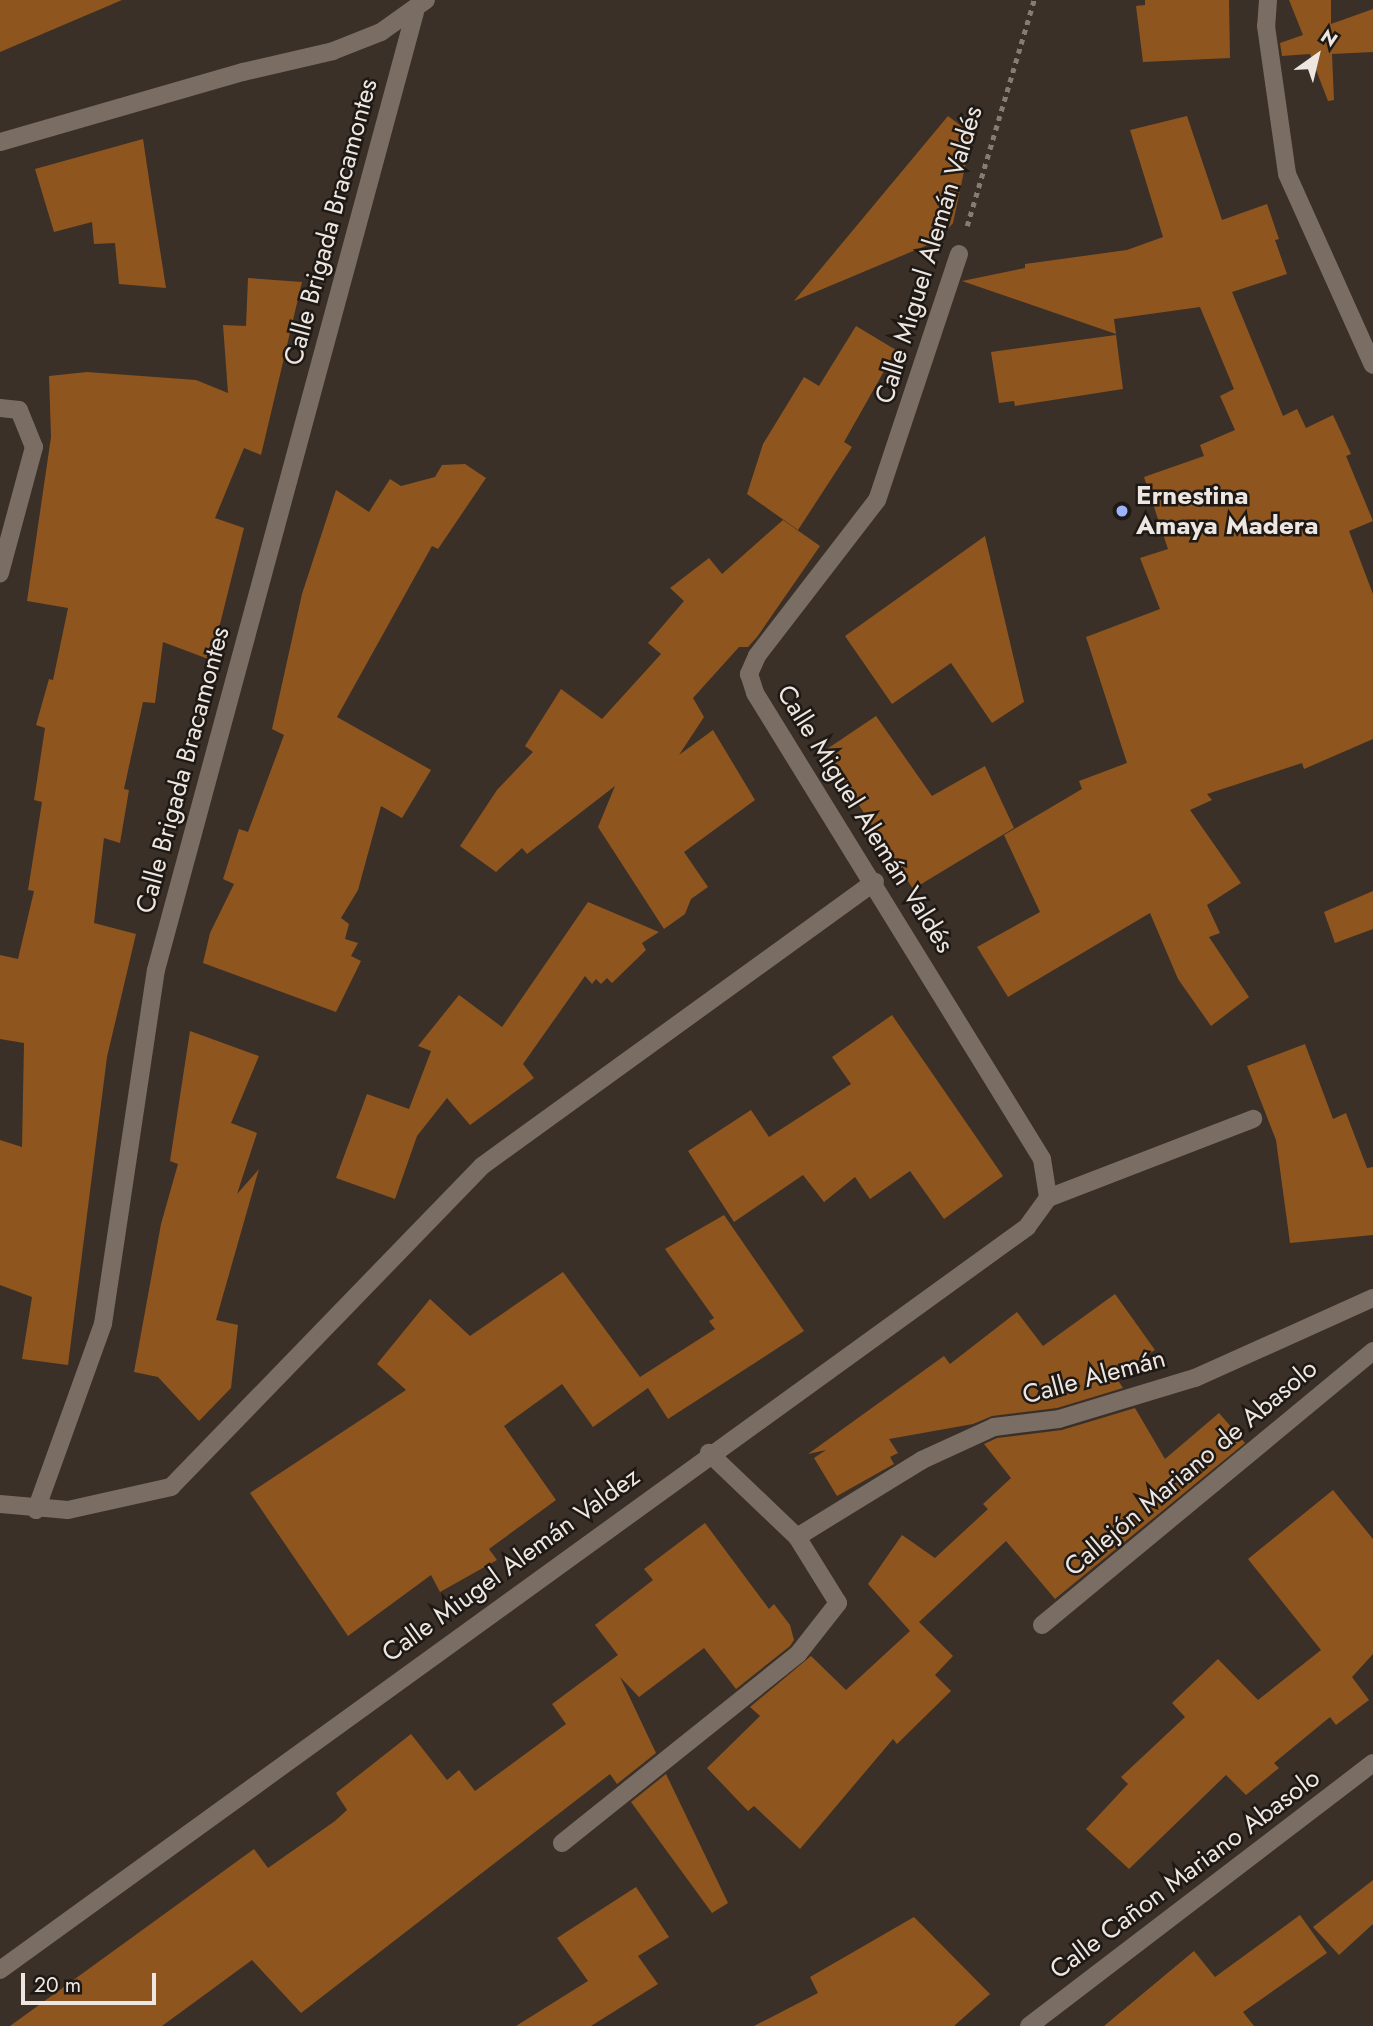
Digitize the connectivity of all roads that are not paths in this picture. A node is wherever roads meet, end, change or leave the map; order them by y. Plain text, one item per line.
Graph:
1 (1268, 0) edge
2 (420, 6) edge
3 (0, 142) edge
4 (959, 254) road end
5 (1373, 365) edge
6 (0, 408) edge
7 (0, 573) edge
8 (875, 882) junction
9 (1253, 1119) dead end
10 (1048, 1198) junction
11 (1373, 1298) edge
12 (1373, 1351) edge
13 (709, 1453) junction
14 (0, 1504) edge
15 (36, 1510) junction
16 (797, 1537) junction
17 (1042, 1625) dead end
18 (1373, 1763) edge
19 (562, 1843) dead end
20 (0, 1970) edge
21 (1029, 2026) edge

1 - 5 street
2 - 3 street
2 - 15 street, Calle Brigada Bracamontes
4 - 8 street, Calle Miguel Alemán Valdés
6 - 7 street
8 - 10 street, Calle Miguel Alemán Valdés
8 - 15 street
9 - 10 street
10 - 13 street, Calle Miugel Alemán Valdez
11 - 16 street, Calle Alemán
12 - 17 street, Callejón Mariano de Abasolo
13 - 16 street
13 - 20 street, Calle Miugel Alemán Valdez
14 - 15 street
16 - 19 street
18 - 21 street, Calle Cañon Mariano Abasolo

